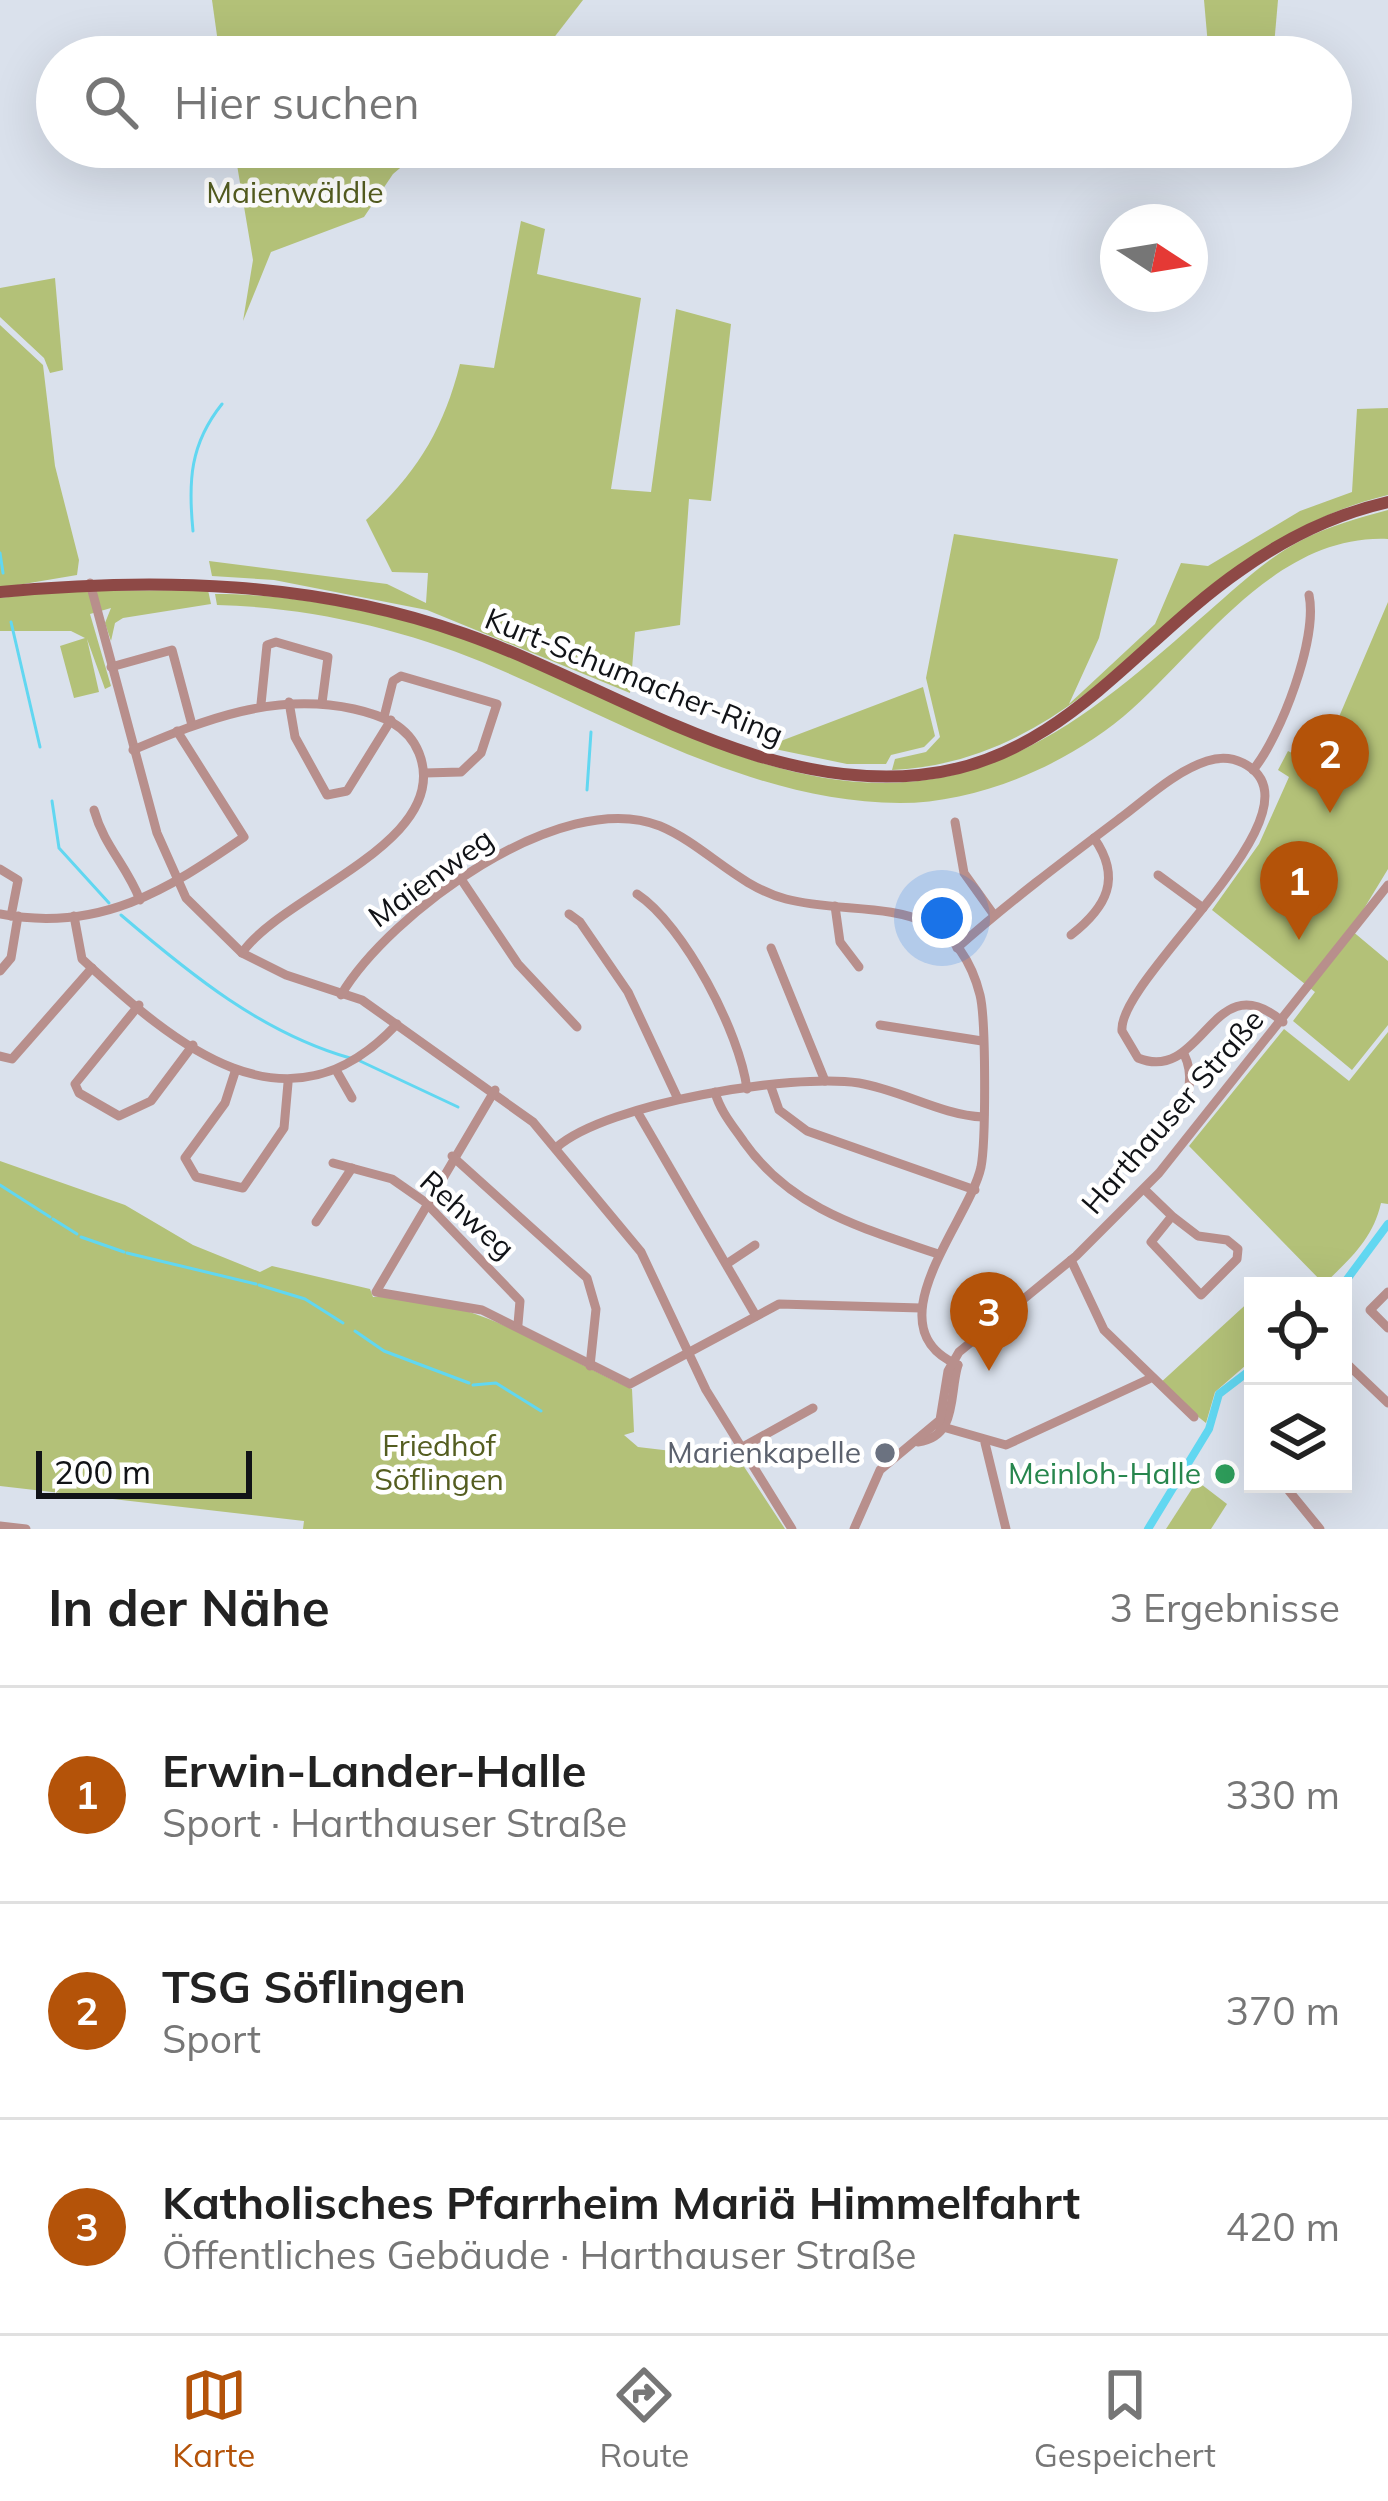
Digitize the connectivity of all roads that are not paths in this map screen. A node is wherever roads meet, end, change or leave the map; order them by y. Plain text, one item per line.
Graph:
1 (1388, 502) edge
2 (90, 583) junction
3 (0, 592) edge
4 (1309, 596) dead end
5 (111, 667) junction
6 (289, 702) junction
7 (322, 703) junction
8 (261, 704) junction
9 (387, 719) junction
10 (192, 724) junction
11 (177, 731) junction
12 (133, 750) junction
13 (1253, 770) junction
14 (425, 773) junction
15 (94, 810) dead end
16 (955, 823) dead end
17 (1094, 838) junction
18 (0, 869) edge
19 (1158, 875) dead end
20 (463, 882) junction
21 (177, 884) junction
22 (1388, 885) edge
23 (637, 894) dead end
24 (140, 901) junction
25 (835, 906) junction
26 (1203, 908) junction
27 (569, 914) dead end
28 (10, 915) edge
29 (994, 915) junction
30 (74, 916) junction
31 (1071, 935) dead end
32 (771, 948) dead end
33 (957, 948) junction
34 (242, 953) junction
35 (859, 967) dead end
36 (92, 968) junction
37 (0, 971) edge
38 (344, 996) junction
39 (139, 1005) junction
40 (1283, 1022) junction
41 (397, 1024) junction
42 (880, 1025) dead end
43 (577, 1027) dead end
44 (982, 1042) junction
45 (193, 1045) junction
46 (1184, 1054) junction
47 (0, 1056) edge
48 (336, 1070) junction
49 (235, 1072) junction
50 (825, 1081) junction
51 (288, 1083) junction
52 (771, 1087) junction
53 (747, 1089) junction
54 (494, 1090) junction
55 (716, 1092) junction
56 (352, 1098) dead end
57 (678, 1099) junction
58 (638, 1113) junction
59 (982, 1118) junction
60 (557, 1147) junction
61 (452, 1156) junction
62 (333, 1163) dead end
63 (1126, 1166) dead end
64 (352, 1168) junction
65 (1144, 1189) junction
66 (975, 1190) junction
67 (425, 1202) junction
68 (1172, 1216) junction
69 (316, 1222) dead end
70 (755, 1245) dead end
71 (938, 1254) junction
72 (1071, 1260) junction
73 (728, 1263) junction
74 (1388, 1292) edge
75 (922, 1308) junction
76 (756, 1316) junction
77 (518, 1324) junction
78 (1388, 1328) edge
79 (689, 1352) junction
80 (955, 1364) junction
81 (590, 1366) junction
82 (1352, 1368) edge
83 (1149, 1378) junction
84 (1387, 1399) edge
85 (813, 1408) dead end
86 (1194, 1417) dead end
87 (939, 1427) junction
88 (985, 1443) junction
89 (741, 1448) junction
90 (1291, 1493) edge
91 (0, 1526) edge
92 (26, 1529) edge
93 (792, 1529) edge
94 (854, 1529) edge
95 (1006, 1529) edge
96 (1320, 1529) edge

1 - 2 main road, Kurt-Schumacher-Ring
2 - 3 main road, Kurt-Schumacher-Ring
2 - 5 street
4 - 13 street
5 - 10 street
5 - 12 street
6 - 7 street
6 - 8 street
6 - 9 street
7 - 8 street
7 - 9 street
8 - 10 street
9 - 14 street
9 - 14 street
10 - 11 street
11 - 12 street
11 - 21 street
12 - 21 street
13 - 17 street
13 - 26 street
14 - 34 street
15 - 24 street
16 - 29 street
17 - 29 street
17 - 31 street
18 - 28 street
19 - 26 street
20 - 25 street, Maienweg
20 - 38 street, Maienweg
20 - 43 street
21 - 24 street
21 - 34 street
22 - 40 street, Harthauser Straße
23 - 53 street
24 - 30 street
25 - 33 street, Maienweg
25 - 35 street
26 - 46 street
27 - 57 street
28 - 30 street
28 - 37 street
29 - 33 street
30 - 36 street
32 - 50 street
33 - 44 street
34 - 38 street
36 - 39 street
36 - 47 street
38 - 41 street
39 - 45 street
39 - 45 street
40 - 46 street
40 - 65 street, Harthauser Straße
41 - 48 street
41 - 54 street
42 - 44 street
44 - 59 street
45 - 49 street
46 - 63 street
48 - 51 street
48 - 56 street
49 - 51 street
49 - 51 street
50 - 52 street
50 - 59 street
52 - 53 street
52 - 66 street
53 - 55 street
54 - 60 street
54 - 61 street
55 - 57 street
55 - 71 street
57 - 58 street
58 - 60 street
58 - 73 street
59 - 66 street
60 - 79 street
61 - 67 street
61 - 81 street
62 - 64 street, Rehweg
64 - 67 street, Rehweg
64 - 69 street
65 - 68 street
65 - 72 street, Harthauser Straße
66 - 71 street
67 - 77 street, Rehweg
67 - 77 street
68 - 68 street
70 - 73 street
71 - 75 street
72 - 80 street, Harthauser Straße
72 - 83 street
73 - 76 street
74 - 78 street
75 - 76 street
75 - 80 street
76 - 79 street
77 - 81 street
79 - 81 street
79 - 89 street
80 - 87 street, Harthauser Straße
82 - 84 street
83 - 86 street
83 - 88 street
85 - 89 street
87 - 88 street
87 - 94 street
88 - 95 street
89 - 93 street
90 - 96 street
91 - 92 street

